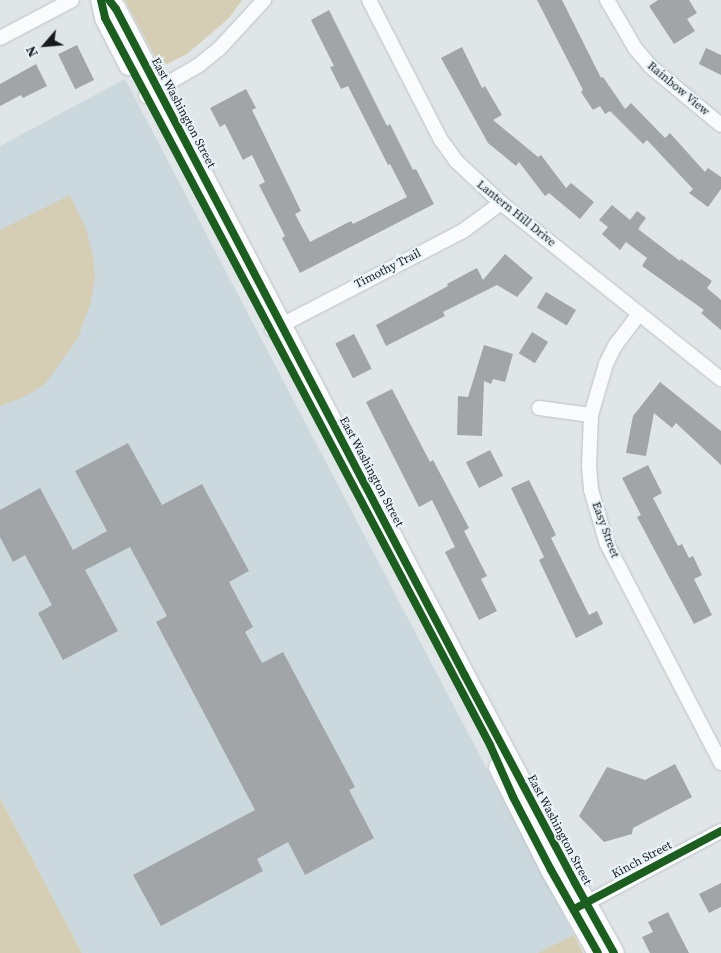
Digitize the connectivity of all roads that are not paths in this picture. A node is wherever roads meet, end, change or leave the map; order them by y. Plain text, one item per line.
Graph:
1 (72, 0) edge
2 (101, 0) edge
3 (109, 0) edge
4 (264, 0) edge
5 (369, 0) edge
6 (607, 0) edge
7 (0, 38) edge
8 (152, 92) junction
9 (721, 125) edge
10 (501, 203) junction
11 (639, 314) junction
12 (276, 327) junction
13 (721, 379) edge
14 (539, 408) dead end
15 (591, 415) junction
16 (721, 763) edge
17 (721, 831) edge
18 (580, 906) junction
19 (598, 953) edge
20 (614, 953) edge

1 - 7 street
2 - 8 main road, East Washington Street
3 - 8 main road, East Washington Street
4 - 8 street
5 - 10 street, Lantern Hill Drive
6 - 9 street, Rainbow View
8 - 12 main road, East Washington Street
10 - 11 street, Lantern Hill Drive
10 - 12 street, Timothy Trail
11 - 13 street, Lantern Hill Drive
11 - 15 street, Easy Street
12 - 18 main road, East Washington Street
14 - 15 street
15 - 16 street, Easy Street
17 - 18 street, Kinch Street
18 - 19 main road, East Washington Street
18 - 20 main road, East Washington Street

